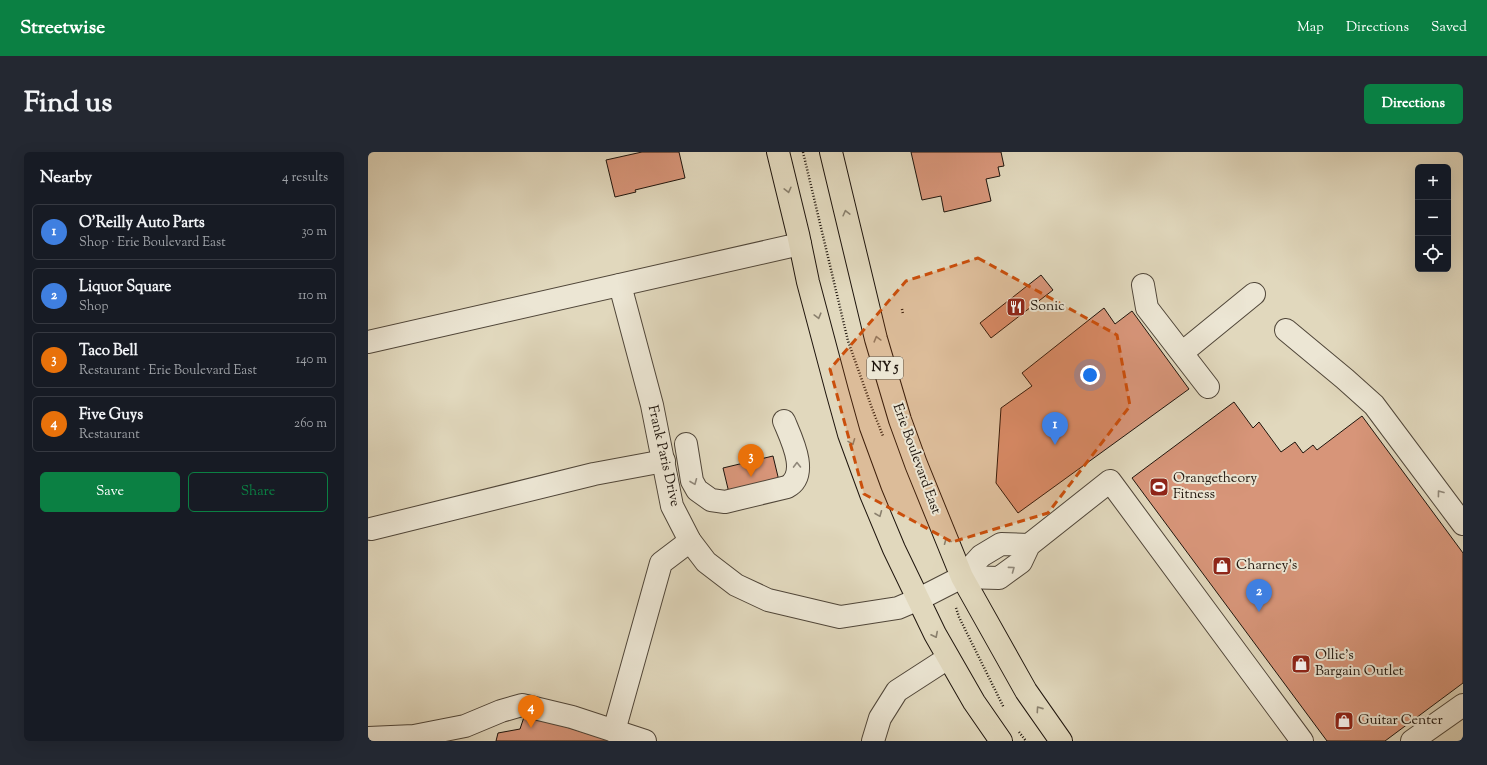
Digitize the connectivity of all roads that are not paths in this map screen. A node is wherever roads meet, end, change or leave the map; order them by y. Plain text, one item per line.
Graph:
1 (778, 152) edge
2 (831, 152) edge
3 (800, 244) junction
4 (1143, 284) dead end
5 (620, 285) junction
6 (1254, 294) dead end
7 (1286, 330) dead end
8 (368, 342) edge
9 (1183, 352) junction
10 (1208, 387) dead end
11 (784, 421) dead end
12 (686, 444) dead end
13 (664, 461) junction
14 (369, 524) edge
15 (1463, 524) edge
16 (690, 541) junction
17 (1029, 546) junction
18 (962, 577) junction
19 (919, 599) junction
20 (948, 658) junction
21 (1463, 705) edge
22 (614, 731) junction
23 (368, 738) edge
24 (645, 741) edge
25 (873, 741) edge
26 (1001, 741) edge
27 (1061, 741) edge
28 (1302, 741) edge
29 (1412, 741) edge

1 -> 3 main road
18 -> 2 main road, Erie Boulevard East / NY 5
3 - 5 street
3 -> 19 main road
4 - 9 street
5 - 8 street
5 - 13 street, Frank Paris Drive
6 - 9 street
15 -> 7 street
9 - 10 street
12 -> 11 street
13 - 14 street
13 - 16 street, Frank Paris Drive
16 - 19 street, Frank Paris Drive
16 - 22 street
17 - 18 street
18 -> 17 street
17 - 28 street
18 - 19 street, Frank Paris Drive
27 -> 18 main road, Erie Boulevard East / NY 5
19 -> 20 main road
20 - 25 street
20 - 26 main road
21 - 29 street
22 - 23 street
22 - 24 street

